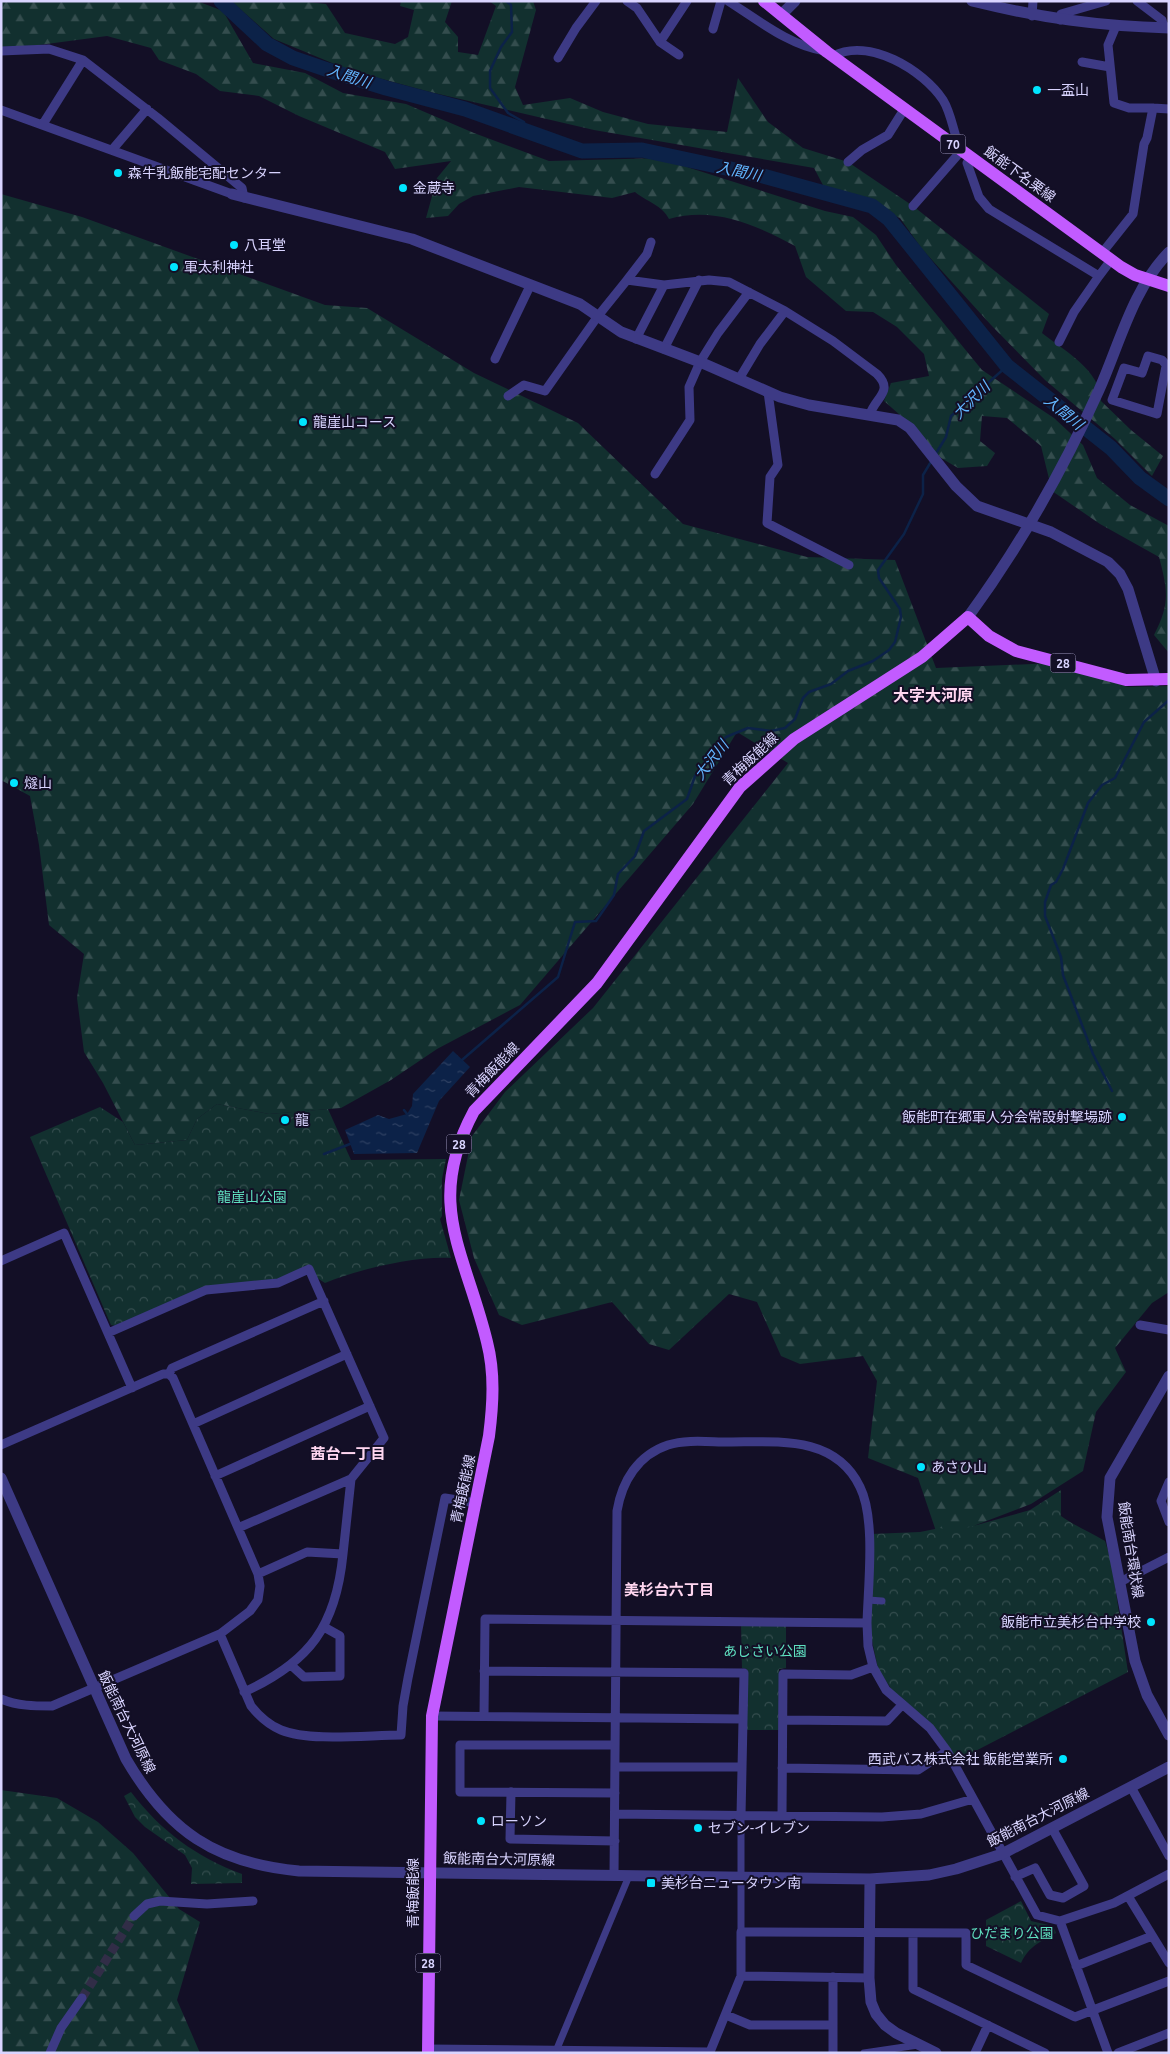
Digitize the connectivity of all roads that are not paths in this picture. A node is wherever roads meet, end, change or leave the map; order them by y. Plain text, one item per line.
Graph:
1 (596, 1) edge
2 (627, 1) edge
3 (687, 1) edge
4 (722, 1) edge
5 (728, 1) edge
6 (764, 1) edge
7 (795, 1) edge
8 (972, 1) edge
9 (1034, 1) edge
10 (1137, 1) edge
11 (1101, 2) edge
12 (781, 15) junction
13 (1032, 16) junction
14 (1060, 20) junction
15 (1116, 26) junction
16 (1167, 28) edge
17 (713, 29) dead end
18 (660, 42) junction
19 (1, 51) edge
20 (830, 54) junction
21 (679, 55) dead end
22 (558, 58) dead end
23 (83, 60) junction
24 (1082, 62) dead end
25 (1110, 66) junction
26 (905, 108) junction
27 (1153, 108) junction
28 (1169, 109) edge
29 (1, 110) edge
30 (147, 110) junction
31 (43, 124) junction
32 (112, 150) junction
33 (962, 150) junction
34 (848, 162) dead end
35 (232, 194) joint
36 (244, 198) junction
37 (912, 206) dead end
38 (650, 242) dead end
39 (1169, 252) edge
40 (1107, 256) junction
41 (1099, 276) junction
42 (1146, 279) junction
43 (627, 280) junction
44 (699, 280) junction
45 (664, 285) junction
46 (530, 286) junction
47 (1169, 286) edge
48 (749, 292) junction
49 (785, 311) junction
50 (598, 316) junction
51 (636, 339) junction
52 (1059, 342) dead end
53 (664, 349) junction
54 (495, 359) dead end
55 (700, 362) junction
56 (1167, 367) edge
57 (739, 379) junction
58 (768, 392) junction
59 (508, 396) dead end
60 (870, 414) junction
61 (655, 474) dead end
62 (1029, 525) junction
63 (849, 565) dead end
64 (968, 617) junction
65 (1163, 680) edge
66 (1, 1261) edge
67 (324, 1301) junction
68 (1140, 1326) dead end
69 (1169, 1330) edge
70 (108, 1334) junction
71 (347, 1354) junction
72 (169, 1374) junction
73 (1169, 1376) edge
74 (132, 1388) junction
75 (370, 1406) junction
76 (192, 1424) junction
77 (1, 1445) edge
78 (215, 1476) junction
79 (1, 1478) edge
80 (351, 1479) junction
81 (1169, 1482) edge
82 (476, 1503) junction
83 (1169, 1522) edge
84 (238, 1528) junction
85 (343, 1554) junction
86 (1169, 1557) edge
87 (258, 1574) junction
88 (1120, 1582) junction
89 (868, 1600) junction
90 (882, 1601) dead end
91 (616, 1620) junction
92 (867, 1623) junction
93 (324, 1627) junction
94 (220, 1634) junction
95 (292, 1666) junction
96 (873, 1667) junction
97 (484, 1671) junction
98 (616, 1672) junction
99 (93, 1687) junction
100 (244, 1692) junction
101 (1, 1699) edge
102 (902, 1705) junction
103 (432, 1716) junction
104 (484, 1716) junction
105 (615, 1718) junction
106 (743, 1719) junction
107 (783, 1720) junction
108 (1169, 1735) edge
109 (615, 1745) junction
110 (947, 1751) junction
111 (615, 1767) junction
112 (742, 1767) junction
113 (1169, 1767) edge
114 (782, 1768) junction
115 (1131, 1787) junction
116 (511, 1792) junction
117 (615, 1793) junction
118 (973, 1799) junction
119 (615, 1814) junction
120 (741, 1816) junction
121 (782, 1816) junction
122 (1052, 1828) junction
123 (614, 1841) junction
124 (1002, 1854) junction
125 (1169, 1856) edge
126 (428, 1873) junction
127 (1169, 1874) edge
128 (614, 1876) junction
129 (629, 1876) junction
130 (740, 1877) junction
131 (1015, 1878) junction
132 (870, 1879) junction
133 (1128, 1896) junction
134 (253, 1902) dead end
135 (134, 1916) tunnel mouth
136 (1060, 1921) junction
137 (741, 1932) junction
138 (869, 1932) junction
139 (913, 1933) junction
140 (1152, 1936) junction
141 (1169, 1963) edge
142 (1076, 1966) junction
143 (741, 1976) junction
144 (833, 1977) junction
145 (869, 1978) junction
146 (1169, 1981) edge
147 (82, 1998) tunnel mouth
148 (1092, 2010) junction
149 (726, 2015) junction
150 (834, 2025) junction
151 (988, 2025) junction
152 (1169, 2033) edge
153 (918, 2044) junction
154 (428, 2051) edge
155 (556, 2051) junction
156 (667, 2052) edge
157 (710, 2052) edge
158 (50, 2053) edge
159 (833, 2053) edge
160 (864, 2053) edge
161 (936, 2053) edge
162 (975, 2053) edge
163 (1045, 2053) edge
164 (1108, 2053) edge
165 (1118, 2053) edge

1 - 22 street
2 - 18 street
3 - 18 street
4 - 17 street
5 - 20 street
6 - 12 main road, 飯能下名栗線 / 70
7 - 12 street
8 - 13 street
9 - 13 street
10 - 16 street
11 - 14 street
12 - 20 main road, 飯能下名栗線 / 70
13 - 14 street
14 - 15 street
15 - 16 street
15 - 25 street
18 - 21 street
19 - 23 street
20 - 26 main road, 飯能下名栗線 / 70
20 - 33 street
23 - 30 street
23 - 31 street
24 - 25 street
25 - 27 street
26 - 33 main road, 飯能下名栗線 / 70
26 - 34 street
27 - 28 street
27 - 40 street
29 - 31 street
30 - 32 street
30 - 36 street
31 - 32 street
32 - 35 street
33 - 37 street
33 - 40 main road, 飯能下名栗線 / 70
33 - 41 street
35 - 36 street
36 - 46 street
38 - 43 street
39 - 42 street
40 - 41 street
40 - 42 main road, 飯能下名栗線 / 70
41 - 52 street
42 - 47 main road, 飯能下名栗線 / 70
42 - 62 street
43 - 45 street
43 - 50 street
44 - 45 street
44 - 48 street
44 - 53 street
45 - 51 street
46 - 50 street
46 - 54 street
48 - 49 street
48 - 55 street
49 - 57 street
49 - 60 street
50 - 51 street
50 - 59 street
51 - 53 street
53 - 55 street
55 - 57 street
55 - 61 street
56 - 56 street
57 - 58 street
58 - 60 street
58 - 63 street
60 - 62 street
62 - 64 street
62 - 65 street
64 - 65 main road, 28
64 - 82 main road, 青梅飯能線 / 28
66 - 70 street
67 - 70 street
67 - 71 street
67 - 72 street
68 - 69 street
70 - 74 street
71 - 75 street
71 - 76 street
72 - 74 street
72 - 76 street
73 - 88 street, 飯能南台環状線
74 - 77 street
75 - 78 street
75 - 80 street
76 - 78 street
78 - 84 street
79 - 99 street, 飯能南台大河原線
80 - 84 street
80 - 85 street
81 - 83 street
82 - 100 street
82 - 103 main road, 青梅飯能線 / 28
84 - 87 street
85 - 87 street
85 - 93 street
86 - 88 street
87 - 94 street
88 - 108 street, 飯能南台環状線
89 - 90 street
89 - 91 street
89 - 92 street
91 - 92 street
91 - 97 street
91 - 98 street
92 - 96 street
93 - 95 street
93 - 95 street
94 - 99 street
94 - 100 street
95 - 100 street
96 - 102 street
96 - 107 street
97 - 98 street
97 - 104 street
98 - 105 street
98 - 106 street
99 - 101 street
99 - 126 street, 飯能南台大河原線
102 - 107 street
102 - 110 street
103 - 104 street
103 - 126 main road, 青梅飯能線 / 28
104 - 105 street
105 - 106 street
105 - 109 street
106 - 112 street
107 - 114 street
109 - 111 street
109 - 116 street
110 - 114 street
110 - 118 street
111 - 112 street
111 - 117 street
112 - 120 street
113 - 115 street, 飯能南台大河原線
114 - 121 street
115 - 122 street, 飯能南台大河原線
115 - 125 street
116 - 117 street
116 - 123 street
117 - 119 street
118 - 121 street
118 - 124 street
119 - 120 street
119 - 123 street
120 - 121 street
120 - 130 street
122 - 124 street, 飯能南台大河原線
122 - 131 street
123 - 128 street
124 - 131 street
124 - 132 street, 飯能南台大河原線
126 - 128 street, 飯能南台大河原線
126 - 154 main road, 青梅飯能線 / 28
127 - 133 street
128 - 129 street, 飯能南台大河原線
129 - 130 street, 飯能南台大河原線
129 - 155 street
130 - 132 street, 飯能南台大河原線
130 - 137 street
131 - 136 street
132 - 138 street
133 - 136 street
133 - 140 street
134 - 135 street
136 - 142 street
137 - 138 street
137 - 143 street
138 - 139 street
138 - 145 street
139 - 148 street
139 - 151 street
140 - 141 street
140 - 142 street
142 - 148 street
143 - 144 street
143 - 149 street
144 - 145 street
144 - 150 street
145 - 153 street
146 - 148 street
147 - 158 street
148 - 164 street
149 - 150 street
149 - 157 street
150 - 159 street
151 - 162 street
151 - 163 street
152 - 165 street
153 - 160 street
153 - 161 street
154 - 155 street
155 - 156 street
156 - 157 street

